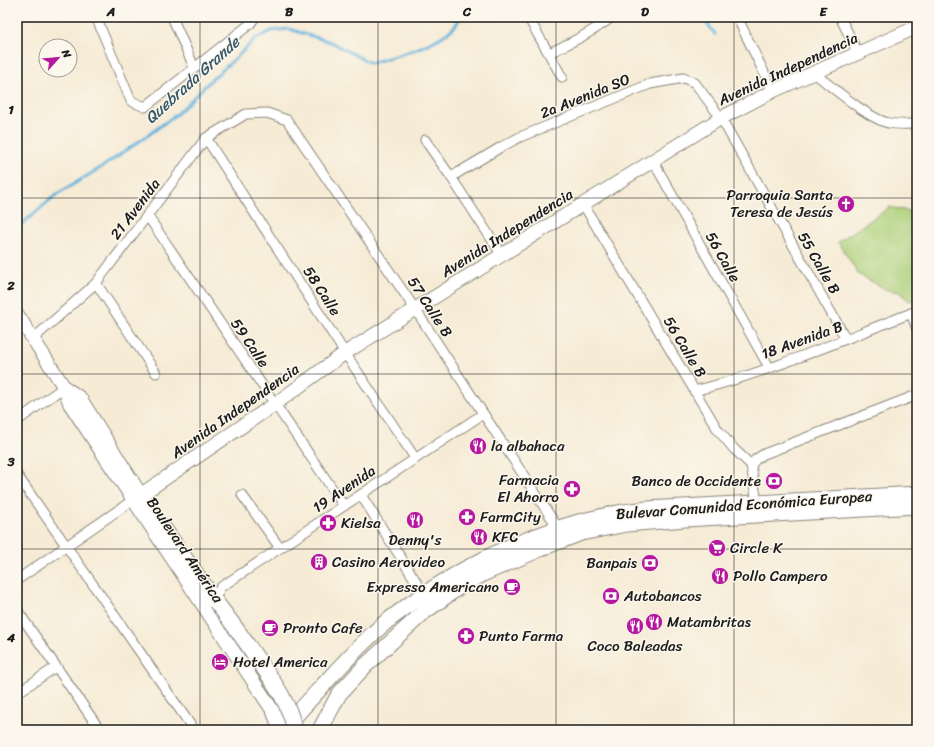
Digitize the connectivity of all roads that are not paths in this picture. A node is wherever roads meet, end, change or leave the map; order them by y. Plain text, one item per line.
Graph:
1 (96, 17) edge
2 (172, 17) edge
3 (255, 17) edge
4 (528, 17) edge
5 (612, 17) edge
6 (737, 17) edge
7 (840, 17) edge
8 (917, 27) edge
9 (549, 53) junction
10 (858, 53) junction
11 (194, 67) junction
12 (814, 73) junction
13 (562, 77) dead end
14 (773, 91) junction
15 (267, 113) joint
16 (721, 118) junction
17 (917, 124) edge
18 (206, 138) junction
19 (425, 140) dead end
20 (653, 161) junction
21 (451, 177) junction
22 (583, 204) junction
23 (147, 215) junction
24 (502, 255) junction
25 (96, 283) junction
26 (416, 309) junction
27 (914, 312) edge
28 (17, 314) edge
29 (917, 330) edge
30 (846, 339) junction
31 (34, 340) junction
32 (345, 353) junction
33 (769, 367) junction
34 (156, 373) dead end
35 (64, 387) junction
36 (694, 391) junction
37 (917, 395) edge
38 (275, 404) junction
39 (483, 414) junction
40 (17, 421) edge
41 (415, 458) junction
42 (751, 465) junction
43 (17, 476) edge
44 (917, 494) edge
45 (242, 495) dead end
46 (361, 495) junction
47 (137, 498) junction
48 (757, 503) junction
49 (344, 506) junction
50 (917, 506) edge
51 (162, 526) junction
52 (558, 528) junction
53 (67, 546) junction
54 (280, 548) junction
55 (17, 580) edge
56 (424, 594) junction
57 (217, 596) junction
58 (17, 610) edge
59 (56, 667) junction
60 (17, 693) edge
61 (301, 709) junction
62 (100, 730) edge
63 (194, 730) edge
64 (278, 730) edge
65 (283, 730) edge
66 (295, 730) edge
67 (320, 730) edge

1 - 11 street
2 - 11 street
3 - 11 street
4 - 9 street
5 - 9 street
6 - 14 street
7 - 10 street
8 - 10 street, Avenida Independencia
9 - 13 street
10 - 12 street, Avenida Independencia
12 - 14 street, Avenida Independencia
12 - 17 street
14 - 16 street, Avenida Independencia
15 - 18 street, 21 Avenida
15 - 26 street, 57 Calle B
16 - 20 street, Avenida Independencia
16 - 21 street, 2a Avenida SO
16 - 30 street, 55 Calle B
18 - 23 street, 21 Avenida
18 - 32 street, 58 Calle
19 - 21 street
20 - 22 street, Avenida Independencia
20 - 33 street, 56 Calle
21 - 24 street
22 - 24 street, Avenida Independencia
22 - 36 street, 56 Calle B
23 - 25 street, 21 Avenida
23 - 38 street, 59 Calle
24 - 26 street, Avenida Independencia
25 - 31 street, 21 Avenida
25 - 34 street
26 - 32 street, Avenida Independencia
26 - 39 street, 57 Calle B
27 - 29 street
27 - 30 street, 18 Avenida B
28 - 31 street, Boulevard América
30 - 33 street, 18 Avenida B
31 - 35 street, Boulevard América
32 - 38 street, Avenida Independencia
32 - 41 street, 58 Calle
33 - 36 street, 18 Avenida B
35 - 40 street
35 - 47 street, Boulevard América
36 - 42 street, 56 Calle B
37 - 42 street
38 - 47 street, Avenida Independencia
38 - 49 street, 59 Calle
39 - 41 street, 19 Avenida
39 - 52 street, 57 Calle B
41 - 46 street, 19 Avenida
42 - 48 street
43 - 53 street
44 - 48 main road, Bulevar Comunidad Económica Europea
45 - 54 street
46 - 49 street, 19 Avenida
46 - 56 street
47 - 51 street, Boulevard América
47 - 53 street
47 - 64 street, Boulevard América
48 - 52 main road, Bulevar Comunidad Económica Europea
49 - 54 street, 19 Avenida
50 - 67 main road, Bulevar Comunidad Económica Europea
51 - 57 main road
51 - 61 street, Boulevard América
52 - 56 main road, Bulevar Comunidad Económica Europea
53 - 55 street
53 - 63 street
54 - 57 street, 19 Avenida
56 - 61 main road, Bulevar Comunidad Económica Europea
57 - 66 main road, bridge
58 - 59 street
59 - 60 street
59 - 62 street
61 - 65 main road, Bulevar Comunidad Económica Europea

